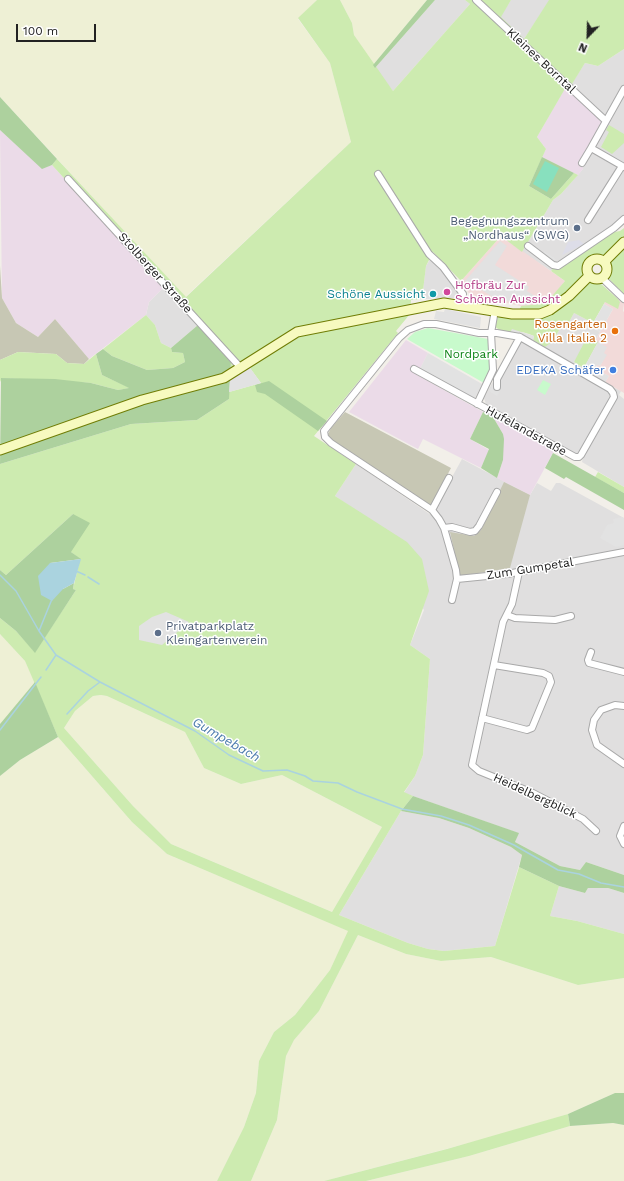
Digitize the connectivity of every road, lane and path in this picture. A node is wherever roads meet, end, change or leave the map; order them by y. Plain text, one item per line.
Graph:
1 (476, 0) edge
2 (624, 89) edge
3 (606, 121) junction
4 (591, 148) junction
5 (582, 163) dead end
6 (623, 167) edge
7 (378, 174) dead end
8 (68, 179) dead end
9 (624, 219) edge
10 (588, 220) dead end
11 (624, 242) edge
12 (528, 246) dead end
13 (604, 262) junction
14 (589, 276) junction
15 (602, 278) junction
16 (624, 299) edge
17 (462, 305) junction
18 (494, 310) junction
19 (491, 333) junction
20 (520, 337) junction
21 (241, 368) junction
22 (414, 369) dead end
23 (497, 387) dead end
24 (477, 404) junction
25 (0, 450) edge
26 (449, 478) dead end
27 (497, 492) dead end
28 (432, 510) junction
29 (444, 528) junction
30 (624, 552) edge
31 (519, 572) junction
32 (457, 579) junction
33 (452, 600) dead end
34 (507, 615) junction
35 (571, 616) dead end
36 (591, 652) dead end
37 (494, 665) junction
38 (624, 665) edge
39 (623, 672) edge
40 (624, 706) edge
41 (482, 718) junction
42 (624, 764) edge
43 (624, 826) edge
44 (596, 831) dead end
45 (624, 844) edge

1 - 3 street, Kleines Borntal
2 - 3 street
3 - 4 street
4 - 5 street
4 - 6 street
6 - 10 street
7 - 17 street
8 - 21 street, Stolberger Straße
9 - 12 street
11 - 13 main road
13 - 14 main road
13 - 15 main road
14 - 15 main road
14 - 18 main road
15 - 16 street
17 - 18 main road
17 - 21 main road
18 - 19 street, Hufelandstraße
19 - 20 street
19 - 24 street, Hufelandstraße
19 - 28 street
20 - 23 street, Hufelandstraße
20 - 24 street, Hufelandstraße
21 - 25 main road
22 - 24 street, Hufelandstraße
26 - 28 street
27 - 29 street
28 - 29 street
29 - 32 street
30 - 31 street, Zum Gumpetal
31 - 32 street, Zum Gumpetal
31 - 34 street, Heidelbergblick
32 - 33 street
34 - 35 street
34 - 37 street, Heidelbergblick
36 - 39 street
37 - 41 street, Heidelbergblick
37 - 41 street
38 - 39 street
40 - 42 street
41 - 44 street, Heidelbergblick
43 - 45 street

